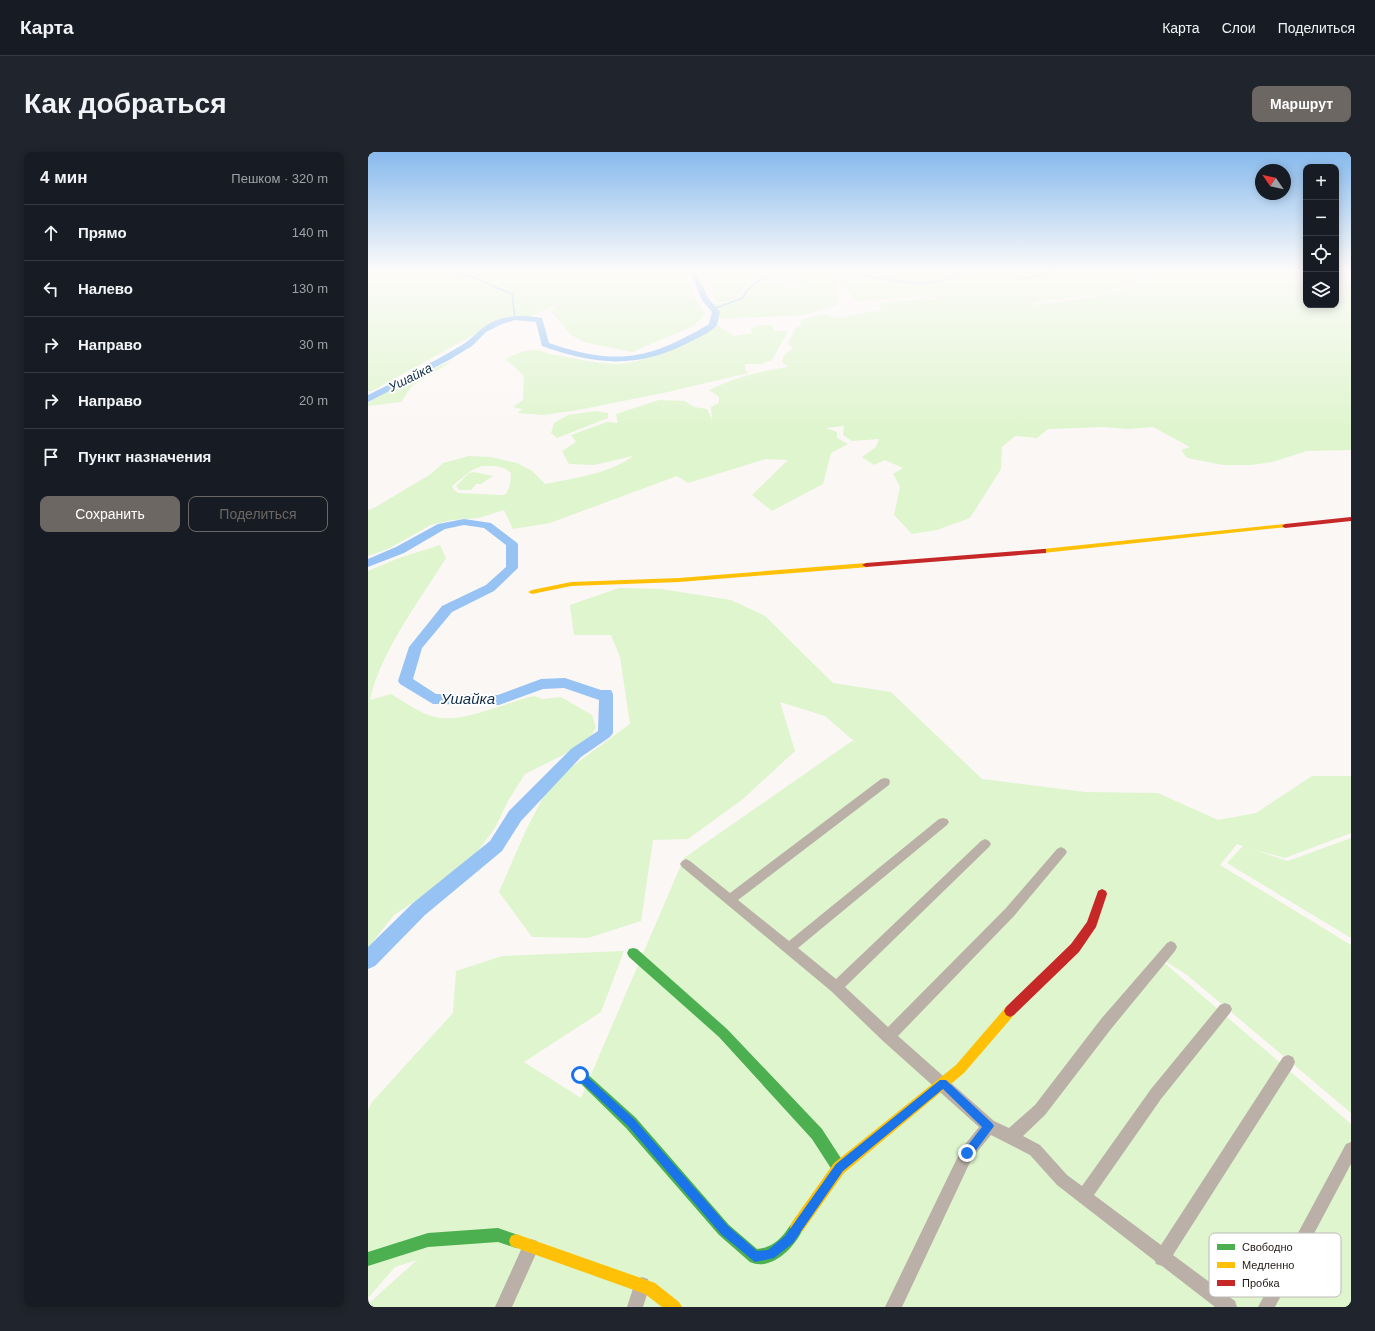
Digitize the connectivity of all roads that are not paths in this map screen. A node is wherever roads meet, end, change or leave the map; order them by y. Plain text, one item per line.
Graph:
1 (1351, 519) edge
2 (532, 592) dead end
3 (885, 782) dead end
4 (943, 822) dead end
5 (985, 844) dead end
6 (1061, 852) dead end
7 (686, 864) dead end
8 (1102, 894) dead end
9 (729, 900) junction
10 (1170, 947) dead end
11 (789, 948) junction
12 (634, 953) dead end
13 (836, 988) junction
14 (1225, 1009) dead end
15 (888, 1036) junction
16 (1288, 1062) dead end
17 (580, 1075) dead end
18 (943, 1083) junction
19 (989, 1126) junction
20 (1010, 1137) junction
21 (1351, 1149) edge
22 (839, 1168) junction
23 (1082, 1196) junction
24 (1306, 1233) edge
25 (531, 1247) junction
26 (1162, 1258) junction
27 (368, 1259) edge
28 (642, 1285) junction
29 (1209, 1292) edge
30 (1215, 1297) edge
31 (1271, 1297) edge
32 (503, 1307) edge
33 (635, 1307) edge
34 (674, 1307) edge
35 (893, 1307) edge
36 (1229, 1307) edge
37 (1266, 1307) edge

1 - 2 street
3 - 9 street
4 - 11 street
5 - 13 street
6 - 15 street
7 - 9 street
8 - 18 street
9 - 11 street
10 - 20 street
11 - 13 street
12 - 22 street
13 - 15 street
14 - 23 street
15 - 18 street
16 - 26 street
17 - 22 street
18 - 19 street
18 - 22 street
19 - 20 street
19 - 35 street
20 - 23 street
21 - 24 street
23 - 26 street
25 - 27 street
25 - 28 street
25 - 32 street
26 - 29 street
28 - 33 street
28 - 34 street
30 - 36 street
31 - 37 street

